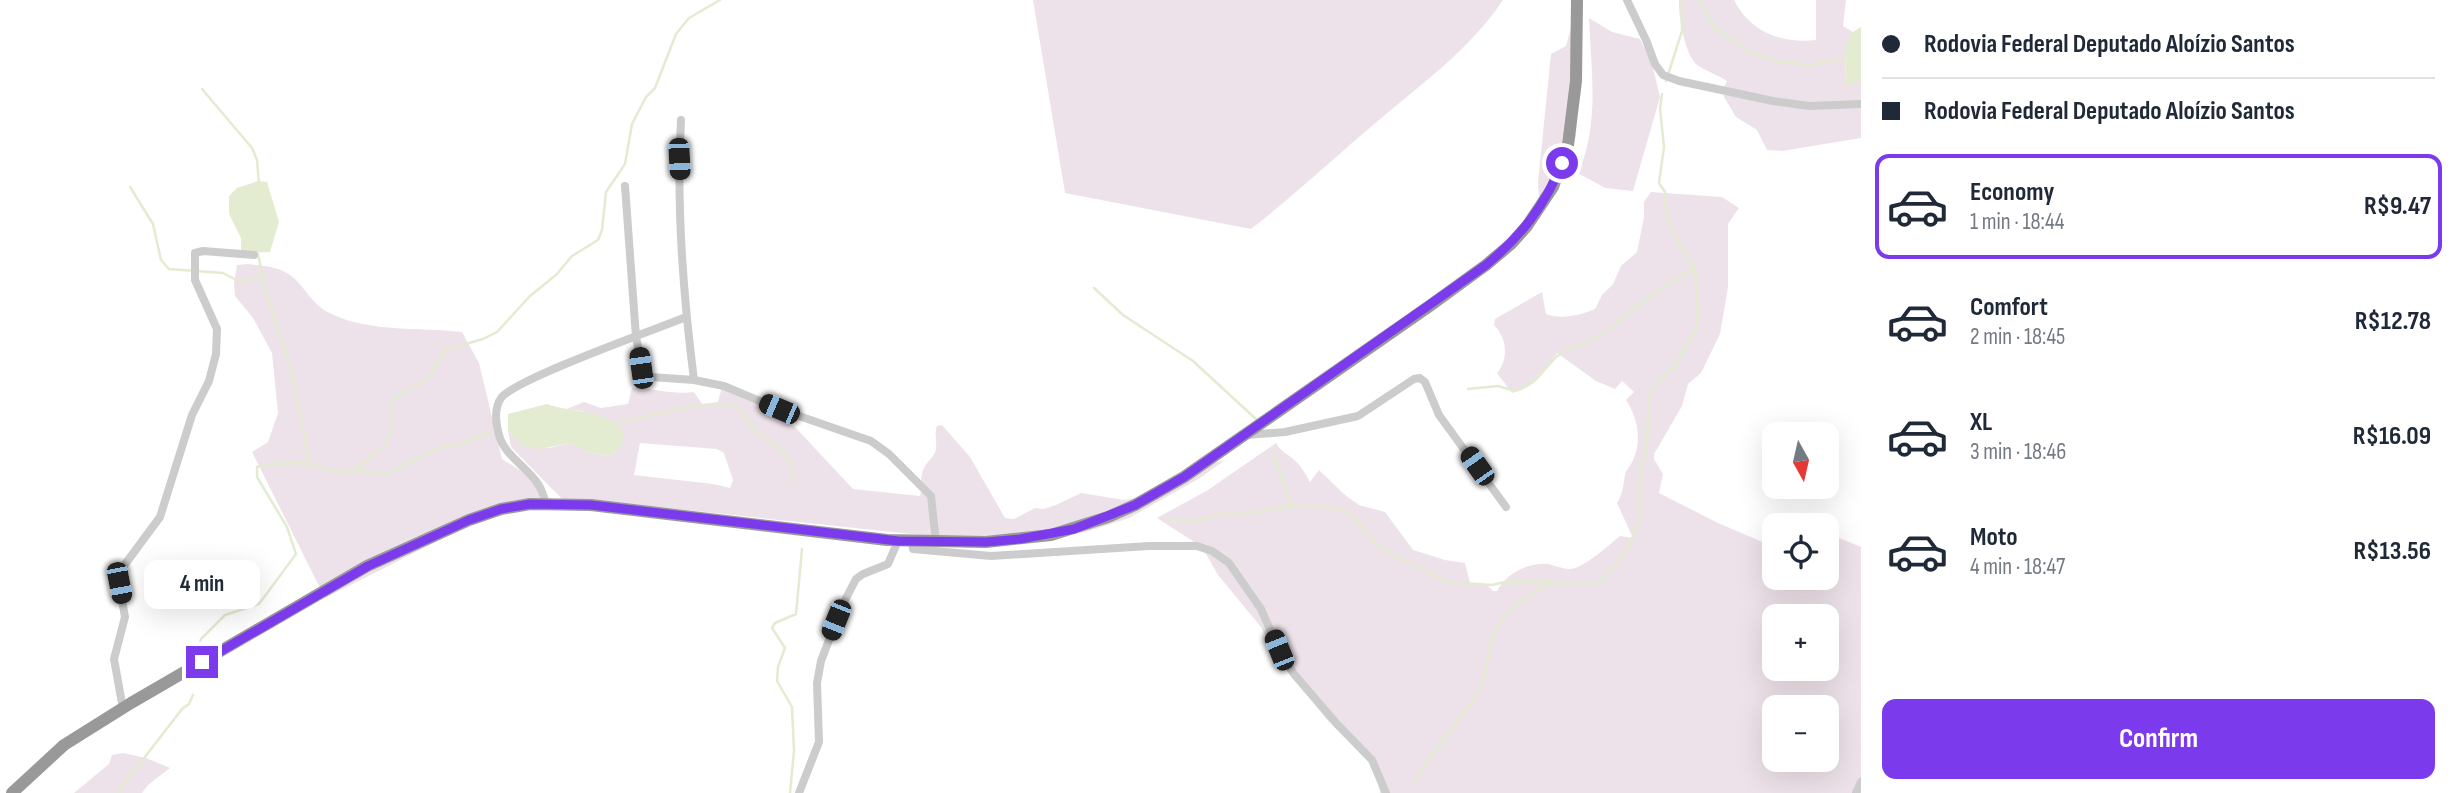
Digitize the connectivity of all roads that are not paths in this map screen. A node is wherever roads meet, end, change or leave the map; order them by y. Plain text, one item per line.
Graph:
1 (1577, 0) edge
2 (1626, 0) edge
3 (1861, 104) edge
4 (681, 120) dead end
5 (625, 186) dead end
6 (254, 255) dead end
7 (686, 317) junction
8 (636, 337) junction
9 (694, 380) junction
10 (1246, 435) junction
11 (546, 504) junction
12 (1506, 507) dead end
13 (898, 541) junction
14 (930, 544) junction
15 (123, 709) junction
16 (1861, 782) edge
17 (12, 793) edge
18 (799, 793) edge
19 (1386, 793) edge
20 (1856, 793) edge

1 - 10 highway
2 - 3 street
4 - 7 street
5 - 8 street
6 - 15 street
7 - 8 street
7 - 9 street
8 - 9 street
8 - 11 street
9 - 14 street
10 - 12 street
10 - 14 highway
11 - 13 highway
11 - 15 highway
13 - 14 highway
13 - 18 street
14 - 19 street
15 - 17 highway
16 - 20 street

